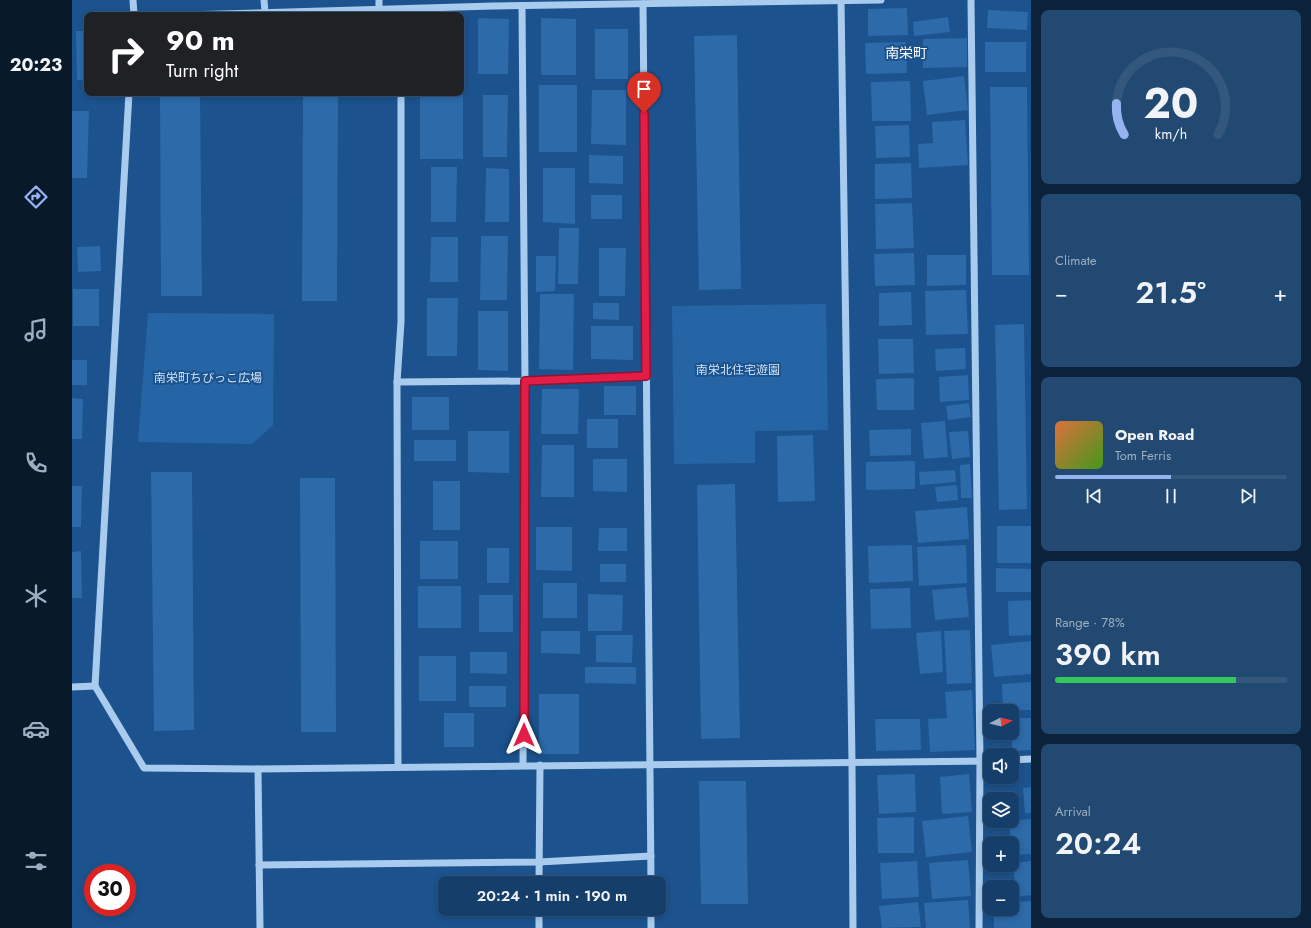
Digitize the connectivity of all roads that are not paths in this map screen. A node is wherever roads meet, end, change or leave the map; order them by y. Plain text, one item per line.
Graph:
1 (133, 0) edge
2 (264, 0) edge
3 (379, 0) edge
4 (881, 0) edge
5 (971, 0) edge
6 (841, 1) edge
7 (606, 2) edge
8 (722, 2) edge
9 (493, 3) edge
10 (643, 4) junction
11 (522, 6) junction
12 (380, 10) junction
13 (134, 12) edge
14 (265, 12) joint
15 (401, 12) edge
16 (130, 96) edge
17 (401, 96) edge
18 (646, 376) junction
19 (525, 381) junction
20 (397, 382) junction
21 (95, 686) junction
22 (72, 687) edge
23 (1031, 759) edge
24 (1019, 760) edge
25 (980, 761) junction
26 (983, 761) edge
27 (852, 762) junction
28 (523, 765) junction
29 (540, 765) junction
30 (650, 765) junction
31 (398, 766) junction
32 (258, 769) junction
33 (651, 856) junction
34 (540, 862) junction
35 (260, 865) junction
36 (539, 876) edge
37 (651, 876) edge
38 (539, 916) edge
39 (651, 916) edge
40 (260, 928) edge
41 (539, 928) edge
42 (651, 928) edge
43 (853, 928) edge
44 (979, 928) edge

1 - 13 street
2 - 14 street
3 - 12 street
4 - 6 street
5 - 25 street
6 - 8 street
6 - 27 street
7 - 10 street
7 - 11 street
8 - 10 street
9 - 11 street
9 - 15 street
10 - 18 street
11 - 19 street
12 - 14 street
12 - 15 street
16 - 21 street
17 - 20 street
18 - 19 street
18 - 30 street
19 - 20 street
19 - 28 street
20 - 31 street
21 - 22 street
21 - 32 street
23 - 24 street
25 - 26 street
25 - 27 street
25 - 44 street
27 - 30 street
27 - 43 street
28 - 29 street
28 - 31 street
29 - 30 street
29 - 34 street
30 - 33 street
31 - 32 street
32 - 35 street
33 - 34 street
33 - 37 street
34 - 35 street
34 - 36 street
35 - 40 street
38 - 41 street
39 - 42 street

